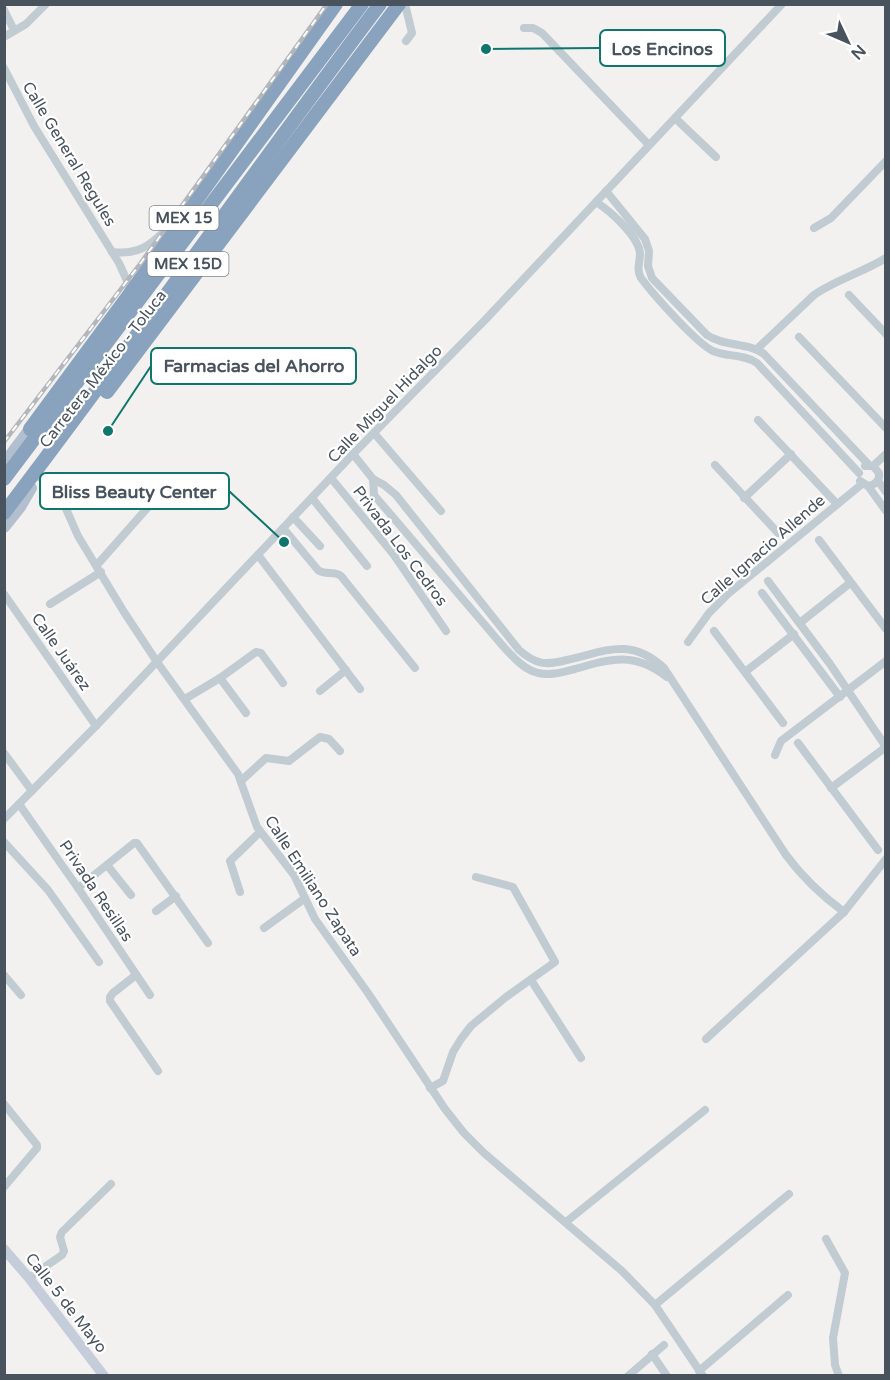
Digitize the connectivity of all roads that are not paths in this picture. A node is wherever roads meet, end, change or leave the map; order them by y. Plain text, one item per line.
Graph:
1 (46, 4) edge
2 (336, 4) edge
3 (362, 4) edge
4 (399, 4) edge
5 (405, 4) edge
6 (782, 4) edge
7 (4, 10) edge
8 (376, 10) edge
9 (524, 28) dead end
10 (14, 30) junction
11 (4, 37) edge
12 (406, 41) dead end
13 (4, 68) edge
14 (675, 118) junction
15 (649, 145) junction
16 (716, 156) dead end
17 (885, 160) edge
18 (606, 191) junction
19 (596, 202) junction
20 (195, 203) junction
21 (618, 204) junction
22 (610, 212) junction
23 (638, 228) junction
24 (814, 228) dead end
25 (630, 234) junction
26 (112, 252) junction
27 (885, 258) edge
28 (129, 295) junction
29 (849, 295) dead end
30 (885, 334) edge
31 (799, 337) dead end
32 (731, 344) junction
33 (757, 349) junction
34 (729, 355) junction
35 (758, 420) dead end
36 (885, 428) edge
37 (30, 429) junction
38 (374, 433) junction
39 (353, 454) junction
40 (791, 454) junction
41 (885, 454) edge
42 (4, 457) edge
43 (4, 464) edge
44 (715, 465) dead end
45 (871, 466) junction
46 (859, 473) junction
47 (881, 474) edge
48 (332, 478) junction
49 (4, 479) edge
50 (373, 479) junction
51 (35, 482) junction
52 (865, 485) junction
53 (164, 489) dead end
54 (885, 492) edge
55 (312, 498) junction
56 (744, 498) junction
57 (837, 504) junction
58 (441, 511) dead end
59 (885, 511) edge
60 (4, 513) edge
61 (293, 517) junction
62 (4, 522) edge
63 (4, 527) edge
64 (283, 528) junction
65 (778, 533) dead end
66 (819, 540) dead end
67 (320, 546) dead end
68 (258, 555) junction
69 (367, 566) dead end
70 (99, 568) junction
71 (768, 581) dead end
72 (850, 583) junction
73 (762, 593) dead end
74 (4, 594) edge
75 (50, 604) dead end
76 (801, 622) junction
77 (885, 629) edge
78 (714, 631) dead end
79 (446, 632) dead end
80 (794, 634) junction
81 (688, 642) dead end
82 (885, 661) edge
83 (157, 662) junction
84 (552, 663) junction
85 (415, 668) dead end
86 (577, 668) junction
87 (346, 670) junction
88 (745, 672) junction
89 (220, 678) junction
90 (672, 682) junction
91 (283, 683) dead end
92 (360, 689) dead end
93 (320, 691) dead end
94 (848, 691) junction
95 (840, 697) junction
96 (185, 699) junction
97 (246, 713) dead end
98 (783, 723) dead end
99 (96, 726) junction
100 (798, 743) dead end
101 (885, 747) edge
102 (340, 751) dead end
103 (4, 753) edge
104 (775, 755) dead end
105 (241, 782) junction
106 (831, 788) junction
107 (32, 791) junction
108 (19, 804) junction
109 (4, 819) edge
110 (260, 832) junction
111 (4, 842) edge
112 (878, 850) dead end
113 (885, 859) edge
114 (107, 865) junction
115 (476, 877) dead end
116 (78, 888) junction
117 (240, 892) dead end
118 (131, 895) dead end
119 (176, 896) junction
120 (303, 899) junction
121 (156, 911) dead end
122 (844, 912) junction
123 (264, 928) dead end
124 (208, 943) dead end
125 (99, 962) dead end
126 (4, 975) edge
127 (136, 975) junction
128 (531, 980) junction
129 (150, 994) dead end
130 (21, 995) dead end
131 (706, 1040) dead end
132 (581, 1058) dead end
133 (158, 1071) dead end
134 (430, 1088) junction
135 (4, 1104) edge
136 (705, 1110) dead end
137 (111, 1184) dead end
138 (4, 1187) edge
139 (789, 1194) dead end
140 (566, 1222) junction
141 (826, 1239) dead end
142 (4, 1249) edge
143 (29, 1278) junction
144 (788, 1295) dead end
145 (655, 1305) junction
146 (664, 1345) dead end
147 (652, 1354) junction
148 (701, 1373) edge
149 (104, 1376) edge
150 (628, 1376) edge
151 (667, 1376) edge
152 (839, 1376) edge

1 - 10 street
2 - 20 highway, Carretera México - Toluca / MEX 15
3 - 49 highway, MEX 15D
4 - 51 highway, Carretera México - Toluca / MEX 15
5 - 12 street
6 - 14 street, Calle Miguel Hidalgo
7 - 10 street
8 - 60 highway, MEX 15D
9 - 15 street
10 - 11 street
13 - 26 street, Calle General Regules
14 - 15 street, Calle Miguel Hidalgo
14 - 16 street
15 - 18 street, Calle Miguel Hidalgo
17 - 24 street
18 - 19 street, Calle Miguel Hidalgo
18 - 21 street
19 - 22 street
19 - 38 street, Calle Miguel Hidalgo
20 - 26 street, Calle General Regules
20 - 28 highway, Carretera México - Toluca / MEX 15
21 - 22 street
21 - 23 street
22 - 25 street
23 - 25 street
23 - 32 street
25 - 34 street
26 - 28 street, Calle General Regules
27 - 33 street
28 - 37 highway, Carretera México - Toluca / MEX 15
29 - 30 street
31 - 36 street
32 - 33 street
32 - 34 street
33 - 45 street
34 - 46 street
35 - 40 street
37 - 42 main road
37 - 43 main road, Carretera México - Toluca / MEX 15
38 - 39 street, Calle Miguel Hidalgo
38 - 58 street
39 - 48 street, Calle Miguel Hidalgo
39 - 50 street
40 - 56 street
40 - 57 street
41 - 45 street
44 - 56 street
45 - 46 street
45 - 47 street
46 - 52 street
47 - 52 street
47 - 54 street
48 - 55 street, Calle Miguel Hidalgo
48 - 79 street, Privada Los Cedros
50 - 84 street
50 - 86 street
51 - 62 main road, Carretera México - Toluca / MEX 15
51 - 63 main road
51 - 70 street, Calle Emiliano Zapata
52 - 57 street, Calle Ignacio Allende
52 - 59 street
53 - 70 street
55 - 61 street, Calle Miguel Hidalgo
55 - 69 street
56 - 65 street
57 - 81 street, Calle Ignacio Allende
61 - 64 street, Calle Miguel Hidalgo
61 - 67 street
64 - 68 street, Calle Miguel Hidalgo
64 - 85 street
66 - 72 street
68 - 83 street, Calle Miguel Hidalgo
68 - 87 street
70 - 75 street
70 - 83 street, Calle Emiliano Zapata
71 - 76 street
72 - 76 street
72 - 77 street
73 - 80 street
74 - 99 street, Calle Juárez
76 - 94 street
78 - 88 street
80 - 88 street
80 - 95 street
82 - 94 street
83 - 96 street, Calle Emiliano Zapata
83 - 99 street, Calle Miguel Hidalgo
84 - 86 street
84 - 90 street
86 - 90 street
87 - 92 street
87 - 93 street
88 - 98 street
89 - 91 street
89 - 96 street
89 - 97 street
90 - 122 street
94 - 95 street
94 - 101 street
95 - 104 street
96 - 105 street, Calle Emiliano Zapata
99 - 107 street, Calle Miguel Hidalgo
100 - 106 street
101 - 106 street
102 - 105 street
103 - 107 street
105 - 110 street, Calle Emiliano Zapata
106 - 112 street
107 - 108 street, Calle Miguel Hidalgo
108 - 109 street, Calle Miguel Hidalgo
108 - 116 street, Privada Resillas
110 - 117 street
110 - 120 street, Calle Emiliano Zapata
111 - 125 street
113 - 122 street
114 - 116 street
114 - 118 street
114 - 119 street
115 - 128 street
116 - 127 street, Privada Resillas
119 - 121 street
119 - 124 street
120 - 123 street
120 - 134 street, Calle Emiliano Zapata
122 - 131 street
126 - 130 street
127 - 129 street, Privada Resillas
127 - 133 street
128 - 132 street
128 - 134 street
134 - 140 street, Calle Emiliano Zapata
135 - 138 street
136 - 140 street
137 - 143 street
139 - 145 street
140 - 145 street, Calle Emiliano Zapata
141 - 152 street
142 - 143 street, Calle 5 de Mayo
143 - 149 street, Calle 5 de Mayo
144 - 148 street
145 - 148 street, Calle Emiliano Zapata
146 - 147 street
147 - 150 street
147 - 151 street

